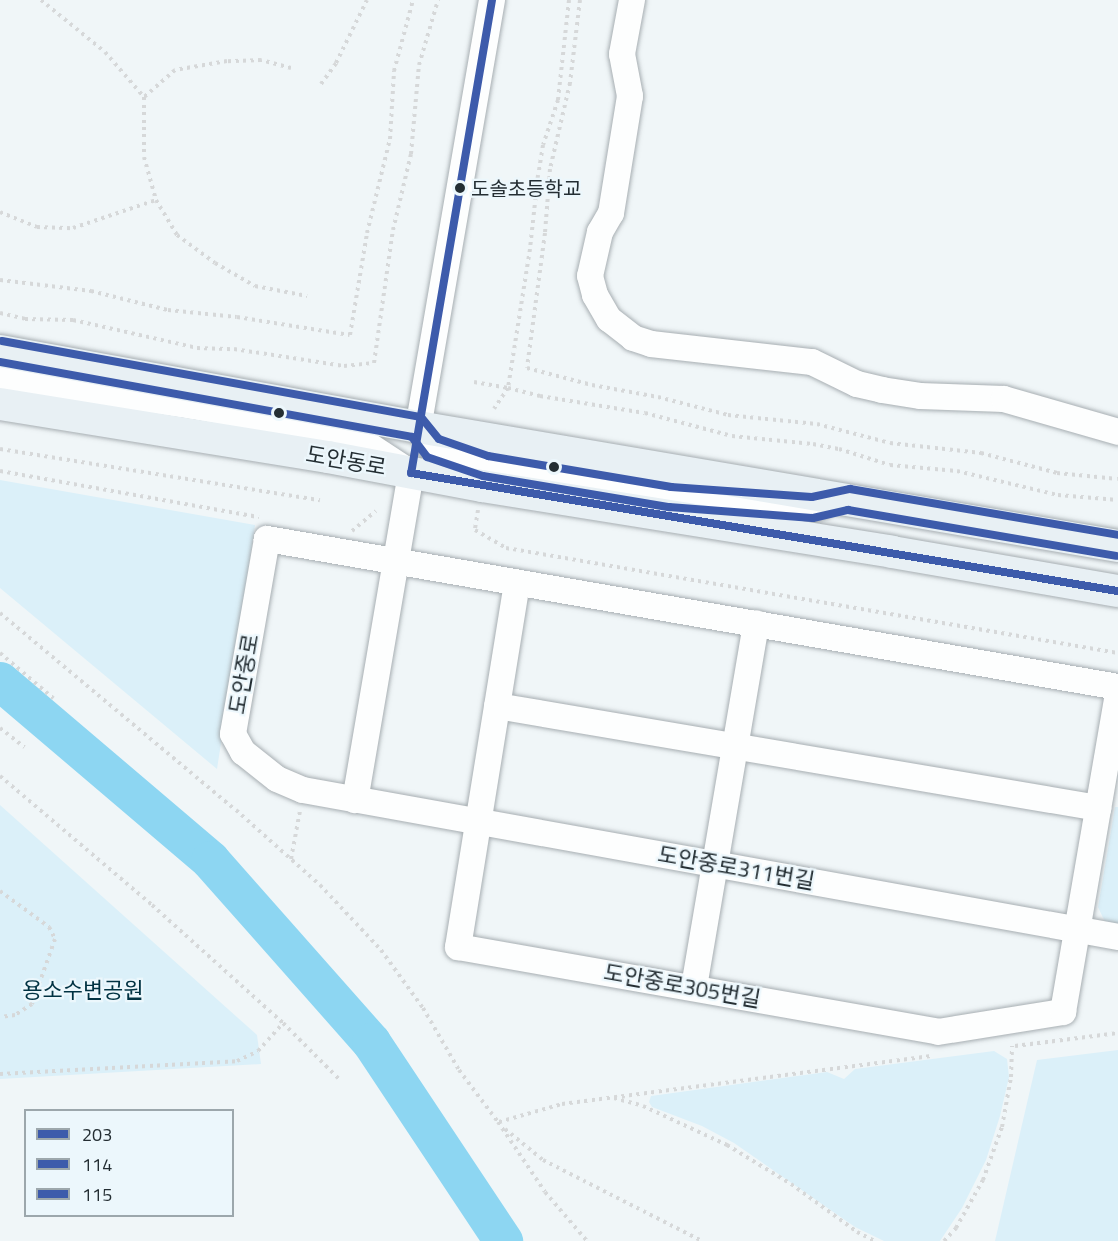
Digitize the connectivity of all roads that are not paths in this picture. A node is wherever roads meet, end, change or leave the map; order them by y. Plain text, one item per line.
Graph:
1 (632, 0) edge
2 (493, 2) edge
3 (0, 351) edge
4 (0, 378) edge
5 (0, 404) edge
6 (418, 427) junction
7 (1118, 432) edge
8 (411, 473) junction
9 (1118, 546) edge
10 (395, 561) junction
11 (517, 583) junction
12 (1118, 591) edge
13 (756, 623) junction
14 (1118, 687) edge
15 (1118, 695) edge
16 (497, 706) junction
17 (735, 747) junction
18 (355, 800) junction
19 (1098, 808) junction
20 (478, 822) junction
21 (715, 864) junction
22 (1077, 929) junction
23 (1118, 937) edge
24 (694, 987) junction

1 - 7 street
2 - 6 street
3 - 6 main road, 도안동로
4 - 8 street
5 - 8 main road, 도안동로
6 - 8 main road
6 - 9 main road, 도안동로
8 - 10 street
8 - 12 main road, 도안동로
10 - 11 street
10 - 18 street
10 - 18 street, 도안중로
11 - 13 street
11 - 16 street, 도안중로305번길
13 - 14 street
13 - 17 street
15 - 19 street
16 - 17 street
16 - 20 street, 도안중로305번길
17 - 19 street
17 - 21 street
18 - 20 street, 도안중로311번길
19 - 22 street
20 - 21 street, 도안중로311번길
20 - 24 street, 도안중로305번길
21 - 22 street, 도안중로311번길
21 - 24 street
22 - 23 street, 도안중로311번길
22 - 24 street, 도안중로305번길

